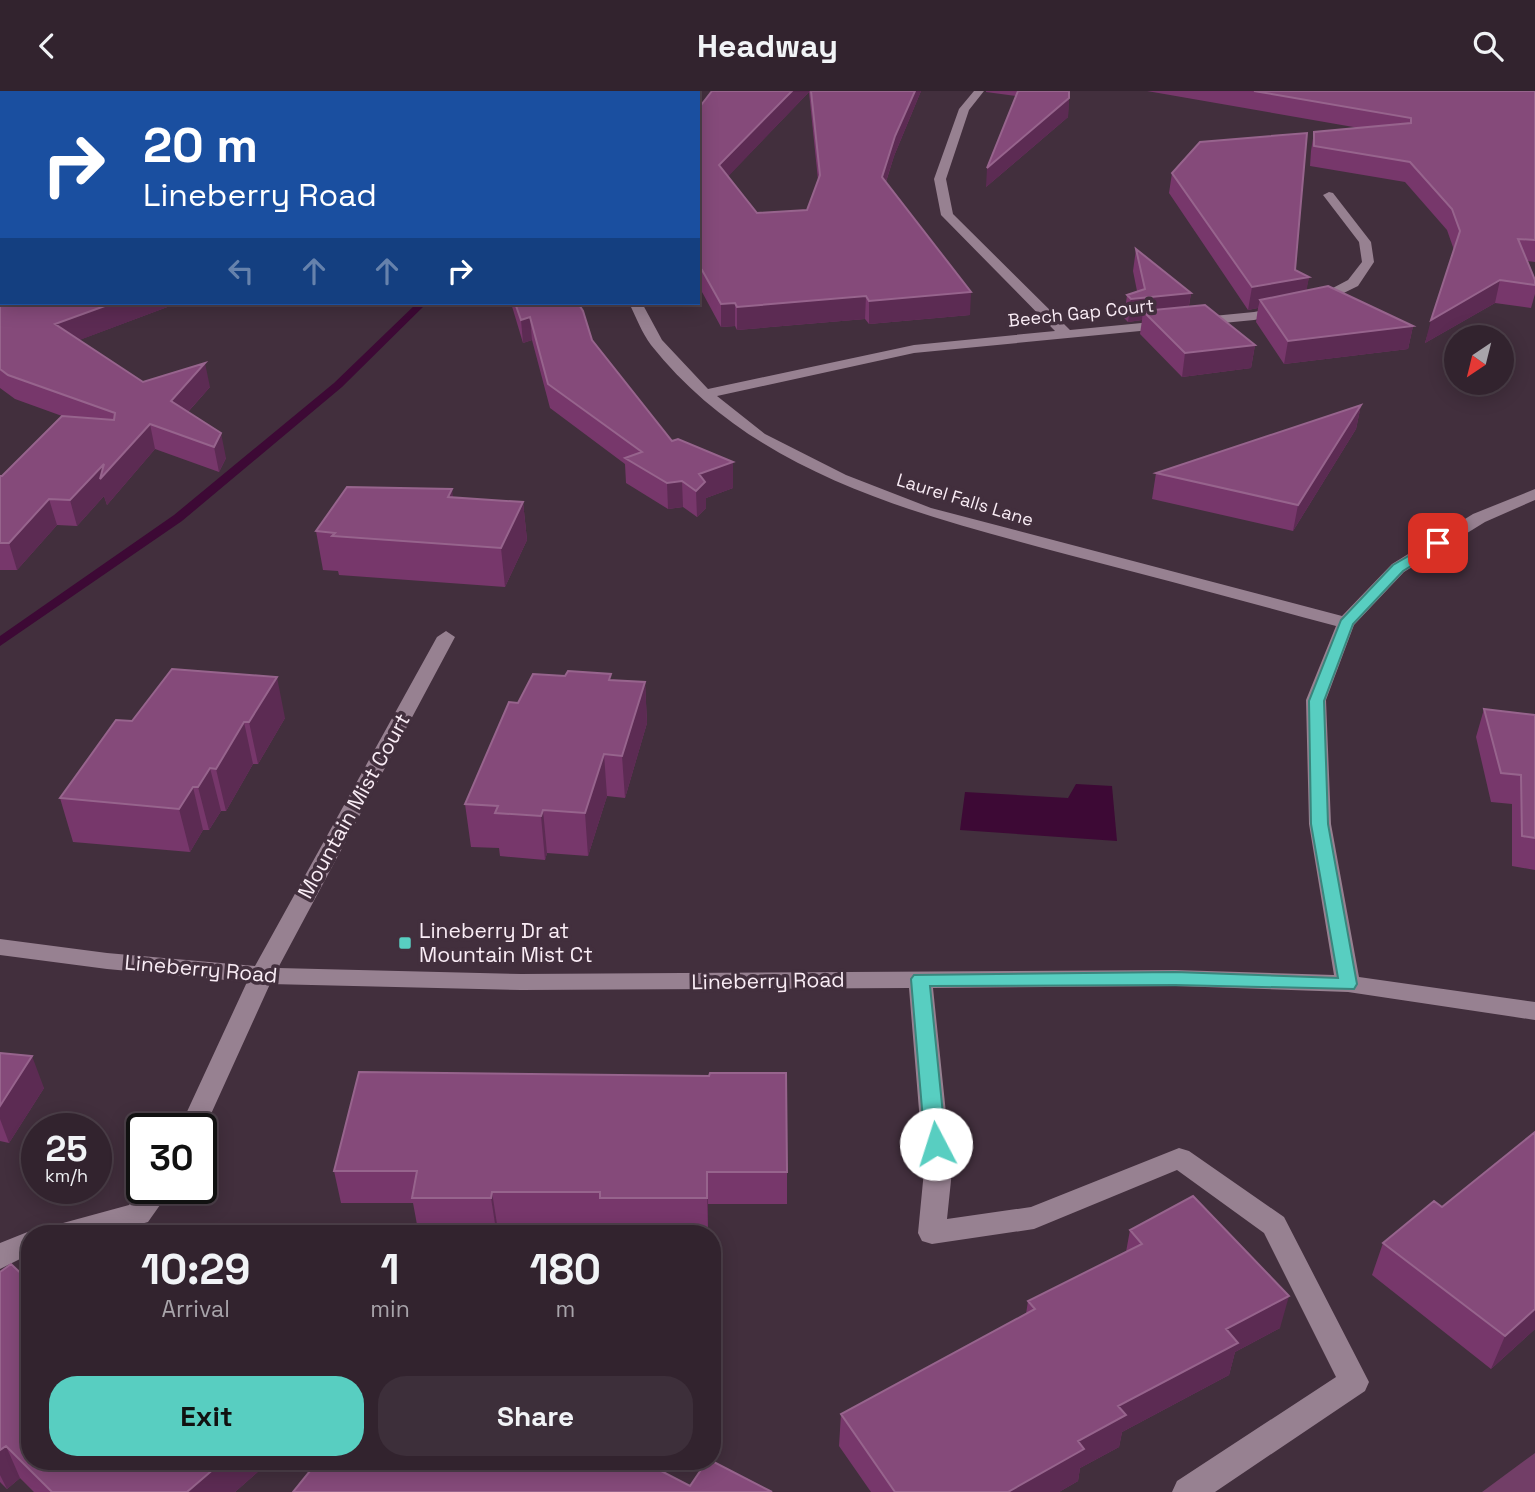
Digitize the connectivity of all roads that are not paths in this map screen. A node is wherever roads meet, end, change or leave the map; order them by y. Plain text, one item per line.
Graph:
1 (979, 91) edge
2 (1329, 195) dead end
3 (637, 305) edge
4 (1066, 334) junction
5 (705, 394) junction
6 (1535, 494) edge
7 (1346, 623) junction
8 (446, 637) dead end
9 (0, 947) edge
10 (262, 975) junction
11 (920, 979) junction
12 (1348, 984) junction
13 (1535, 1011) edge
14 (199, 1113) edge
15 (146, 1204) edge
16 (96, 1225) edge
17 (21, 1246) edge
18 (0, 1257) edge
19 (1188, 1492) edge

1 - 4 street
2 - 4 street, Beech Gap Court
3 - 5 street, Laurel Falls Lane
4 - 5 street, Beech Gap Court
5 - 7 street, Laurel Falls Lane
6 - 7 street
7 - 12 street
8 - 10 street, Mountain Mist Court
9 - 10 street, Lineberry Road
10 - 11 street, Lineberry Road
10 - 14 street, Mountain Mist Court
11 - 12 street, Lineberry Road
11 - 19 street
12 - 13 street, Lineberry Road
15 - 16 street
17 - 18 street

